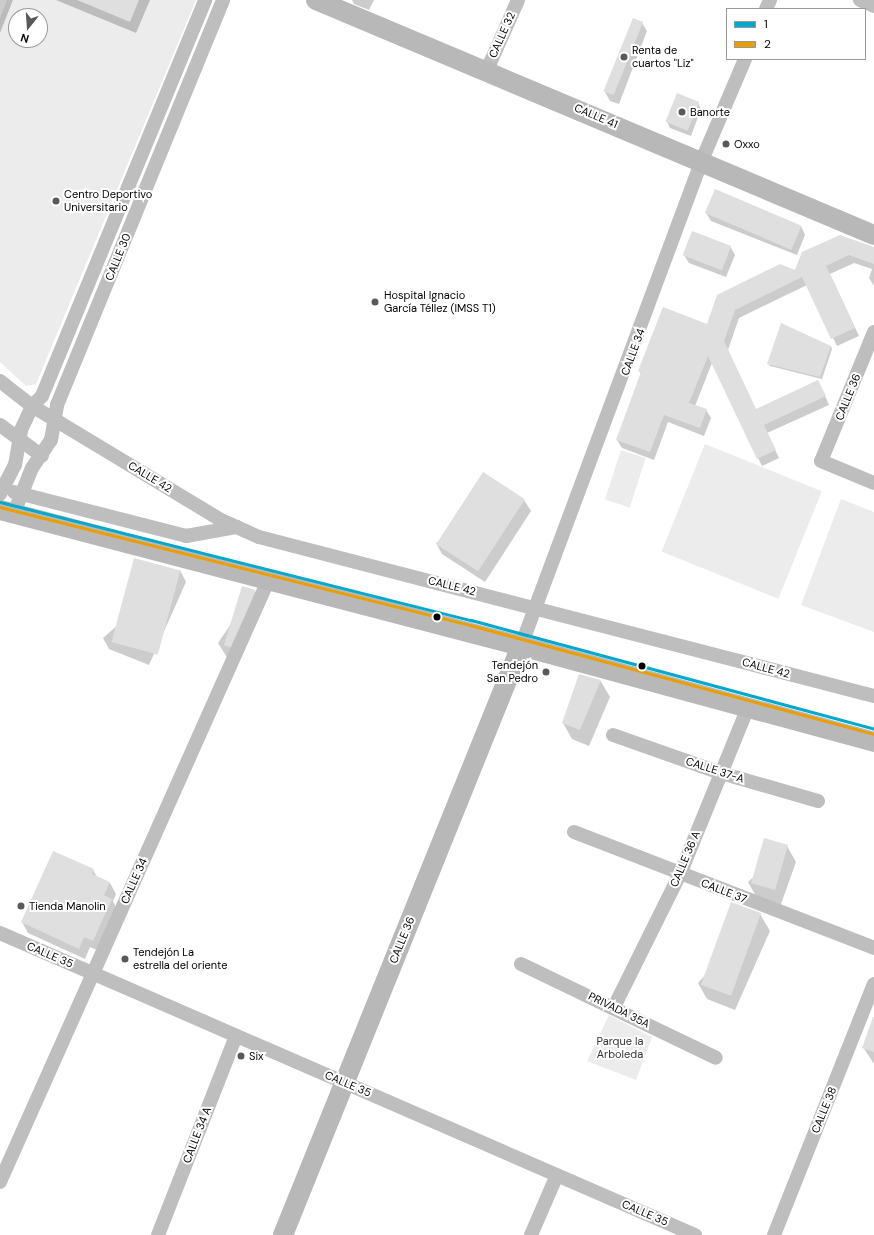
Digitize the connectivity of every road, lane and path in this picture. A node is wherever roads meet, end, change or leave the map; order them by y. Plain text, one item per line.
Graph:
1 (205, 0) edge
2 (223, 0) edge
3 (316, 0) edge
4 (518, 0) edge
5 (860, 0) edge
6 (874, 6) edge
7 (745, 60) edge
8 (487, 70) junction
9 (702, 160) junction
10 (874, 235) edge
11 (874, 332) edge
12 (868, 362) edge
13 (0, 381) edge
14 (32, 406) junction
15 (54, 420) junction
16 (0, 425) edge
17 (20, 438) junction
18 (42, 456) junction
19 (874, 483) edge
20 (22, 493) junction
21 (3, 500) edge
22 (43, 521) junction
23 (237, 527) junction
24 (268, 581) junction
25 (536, 607) junction
26 (522, 646) junction
27 (874, 696) edge
28 (748, 707) junction
29 (614, 735) dead end
30 (874, 742) edge
31 (721, 772) junction
32 (818, 801) dead end
33 (574, 832) dead end
34 (680, 874) junction
35 (0, 933) edge
36 (874, 948) edge
37 (521, 964) dead end
38 (93, 974) junction
39 (874, 984) edge
40 (614, 1007) junction
41 (236, 1036) junction
42 (716, 1058) dead end
43 (345, 1083) junction
44 (2, 1172) edge
45 (557, 1175) junction
46 (158, 1235) edge
47 (283, 1235) edge
48 (531, 1235) edge
49 (695, 1235) edge
50 (774, 1235) edge

1 - 14 street, CALLE 30
2 - 15 street, CALLE 30
3 - 8 street, CALLE 41
4 - 8 street, CALLE 32
5 - 6 street
7 - 9 street, CALLE 34
8 - 9 street, CALLE 41
9 - 10 street, CALLE 41
9 - 25 street, CALLE 34
11 - 12 street, CALLE 36
12 - 19 street, CALLE 36
13 - 14 street, CALLE 42
14 - 15 street, CALLE 42
14 - 17 street, CALLE 30
15 - 18 street, CALLE 30
15 - 23 street, CALLE 42
16 - 17 street
17 - 18 street
17 - 21 street, CALLE 30
18 - 20 street, CALLE 30
20 - 21 street, CALLE 30
20 - 21 street
20 - 22 street
20 - 23 street
21 - 22 street
22 - 24 street
23 - 25 street, CALLE 42
24 - 26 street
24 - 38 street, CALLE 34
25 - 26 street, CALLE 34
25 - 27 street, CALLE 42
26 - 28 street
26 - 43 street, CALLE 36
28 - 30 street
28 - 31 street, CALLE 36 A
29 - 31 street, CALLE 37-A
31 - 32 street, CALLE 37-A
31 - 34 street, CALLE 36 A
33 - 34 street, CALLE 37
34 - 36 street, CALLE 37
34 - 40 street, CALLE 36 A
35 - 38 street, CALLE 35
37 - 40 street, PRIVADA 35A
38 - 41 street, CALLE 35
38 - 44 street, CALLE 34
39 - 50 street, CALLE 38
40 - 42 street, PRIVADA 35A
41 - 43 street, CALLE 35
41 - 46 street, CALLE 34 A
43 - 45 street, CALLE 35
43 - 47 street, CALLE 36
45 - 48 street
45 - 49 street, CALLE 35

